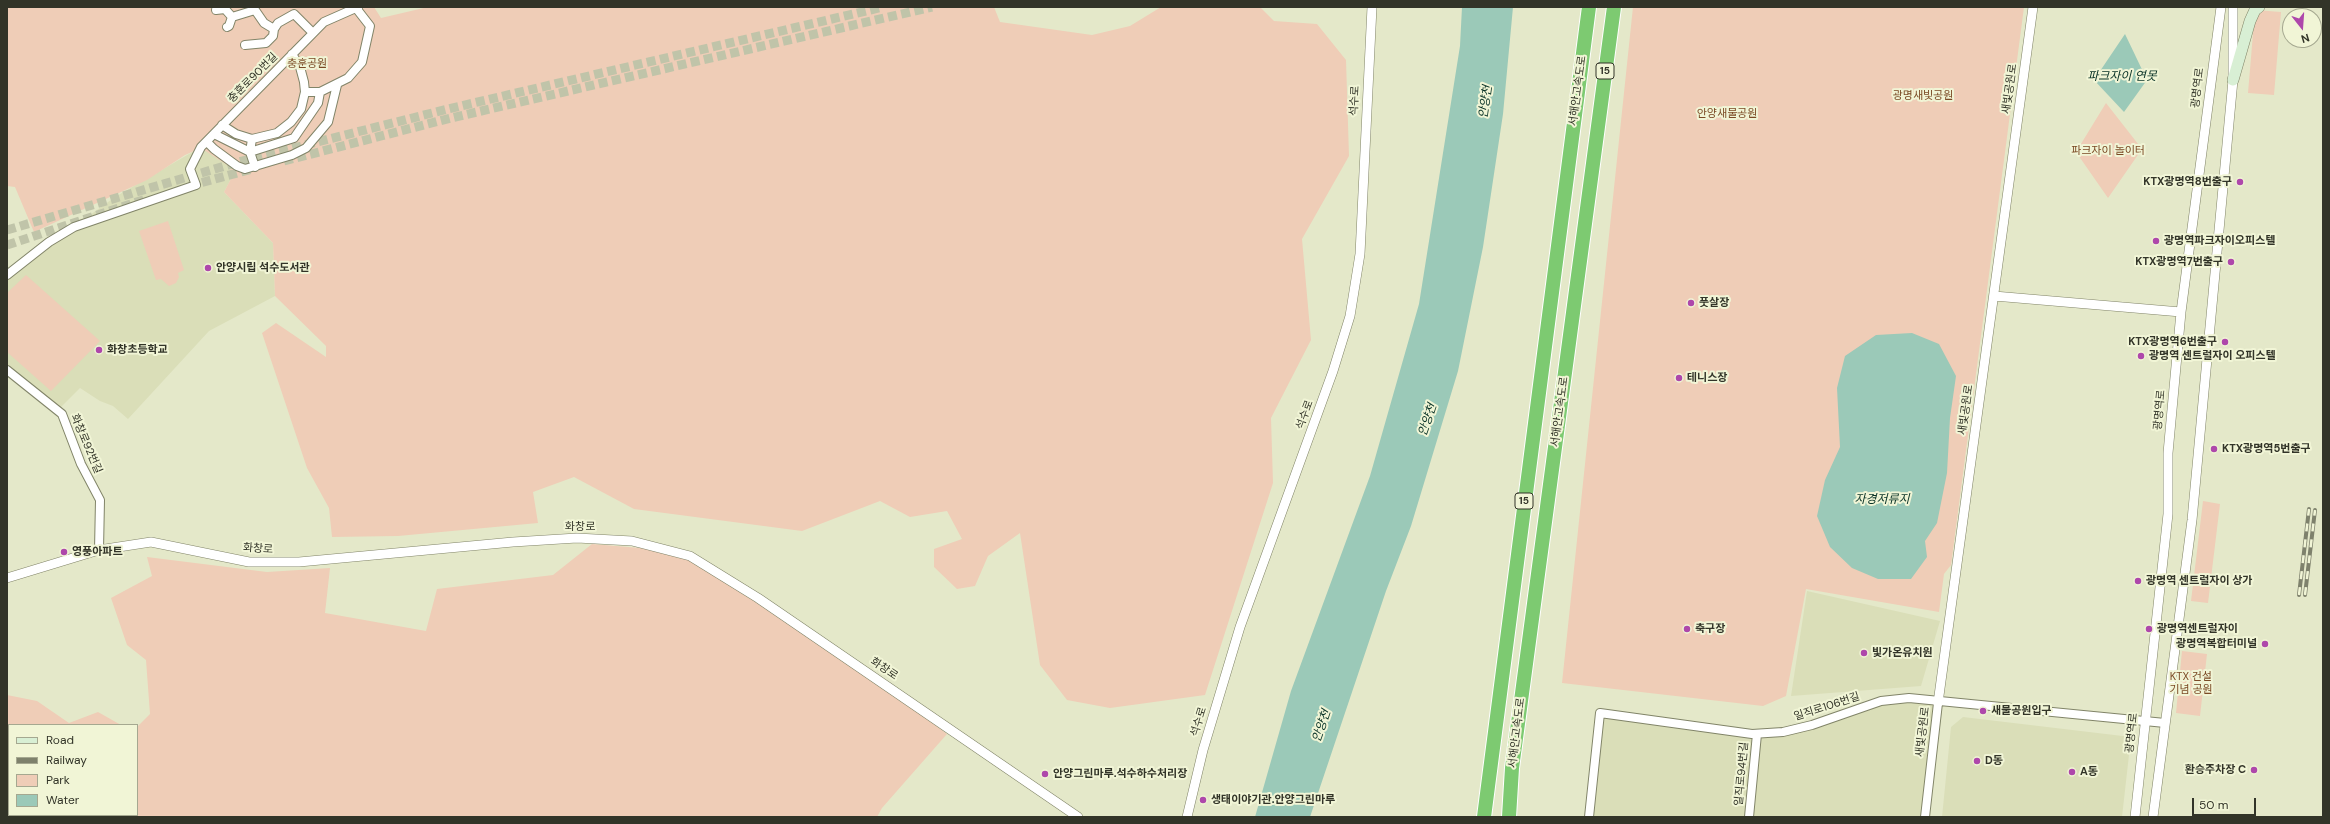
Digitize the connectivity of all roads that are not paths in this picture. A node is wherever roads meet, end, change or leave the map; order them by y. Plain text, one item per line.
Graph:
1 (1372, 7) edge
2 (1589, 7) edge
3 (1614, 7) edge
4 (2033, 7) edge
5 (2221, 7) edge
6 (2233, 7) edge
7 (2259, 7) edge
8 (357, 8) edge
9 (216, 10) dead end
10 (232, 17) junction
11 (227, 27) dead end
12 (274, 28) junction
13 (313, 33) junction
14 (245, 45) dead end
15 (292, 54) junction
16 (2233, 80) junction
17 (337, 85) junction
18 (305, 92) junction
19 (320, 92) junction
20 (291, 122) junction
21 (222, 125) junction
22 (214, 134) junction
23 (294, 138) junction
24 (252, 139) junction
25 (207, 142) junction
26 (306, 148) junction
27 (250, 152) junction
28 (255, 167) junction
29 (7, 275) edge
30 (1994, 296) junction
31 (2181, 312) junction
32 (7, 370) edge
33 (99, 550) junction
34 (7, 578) edge
35 (1938, 703) junction
36 (2145, 721) junction
37 (2166, 723) junction
38 (1757, 734) junction
39 (1078, 817) edge
40 (1187, 817) edge
41 (1484, 817) edge
42 (1509, 817) edge
43 (1589, 817) edge
44 (1749, 817) edge
45 (1925, 817) edge
46 (2135, 817) edge
47 (2153, 817) edge

1 - 40 street, 석수로
2 - 41 highway, 서해안고속도로 / 15
3 - 42 highway, 서해안고속도로 / 15
4 - 30 street, 새빛공원로
5 - 31 street, 광명역로
6 - 16 street
7 - 16 main road
8 - 13 street, 충훈로90번길
8 - 17 street
9 - 10 street
10 - 11 street
10 - 12 street
12 - 13 street
12 - 14 street
13 - 15 street, 충훈로90번길
15 - 18 street
15 - 21 street, 충훈로90번길
16 - 37 street
17 - 19 street
17 - 26 street
18 - 19 street
18 - 20 street
19 - 23 street
20 - 23 street
20 - 24 street
21 - 22 street, 충훈로90번길
21 - 24 street
22 - 25 street, 충훈로90번길
22 - 27 street
23 - 26 street
23 - 27 street
24 - 27 street
25 - 28 street
25 - 29 street, 충훈로90번길
26 - 28 street
27 - 28 street
30 - 31 street
30 - 35 street, 새빛공원로
31 - 36 street, 광명역로
32 - 33 street, 화창로92번길
33 - 34 street, 화창로
33 - 39 street, 화창로
35 - 36 street, 일직로106번길
35 - 38 street, 일직로106번길
35 - 45 street, 새빛공원로
36 - 37 street, 일직로106번길
36 - 46 street, 광명역로
37 - 47 street
38 - 43 street, 일직로106번길
38 - 44 street, 일직로94번길

